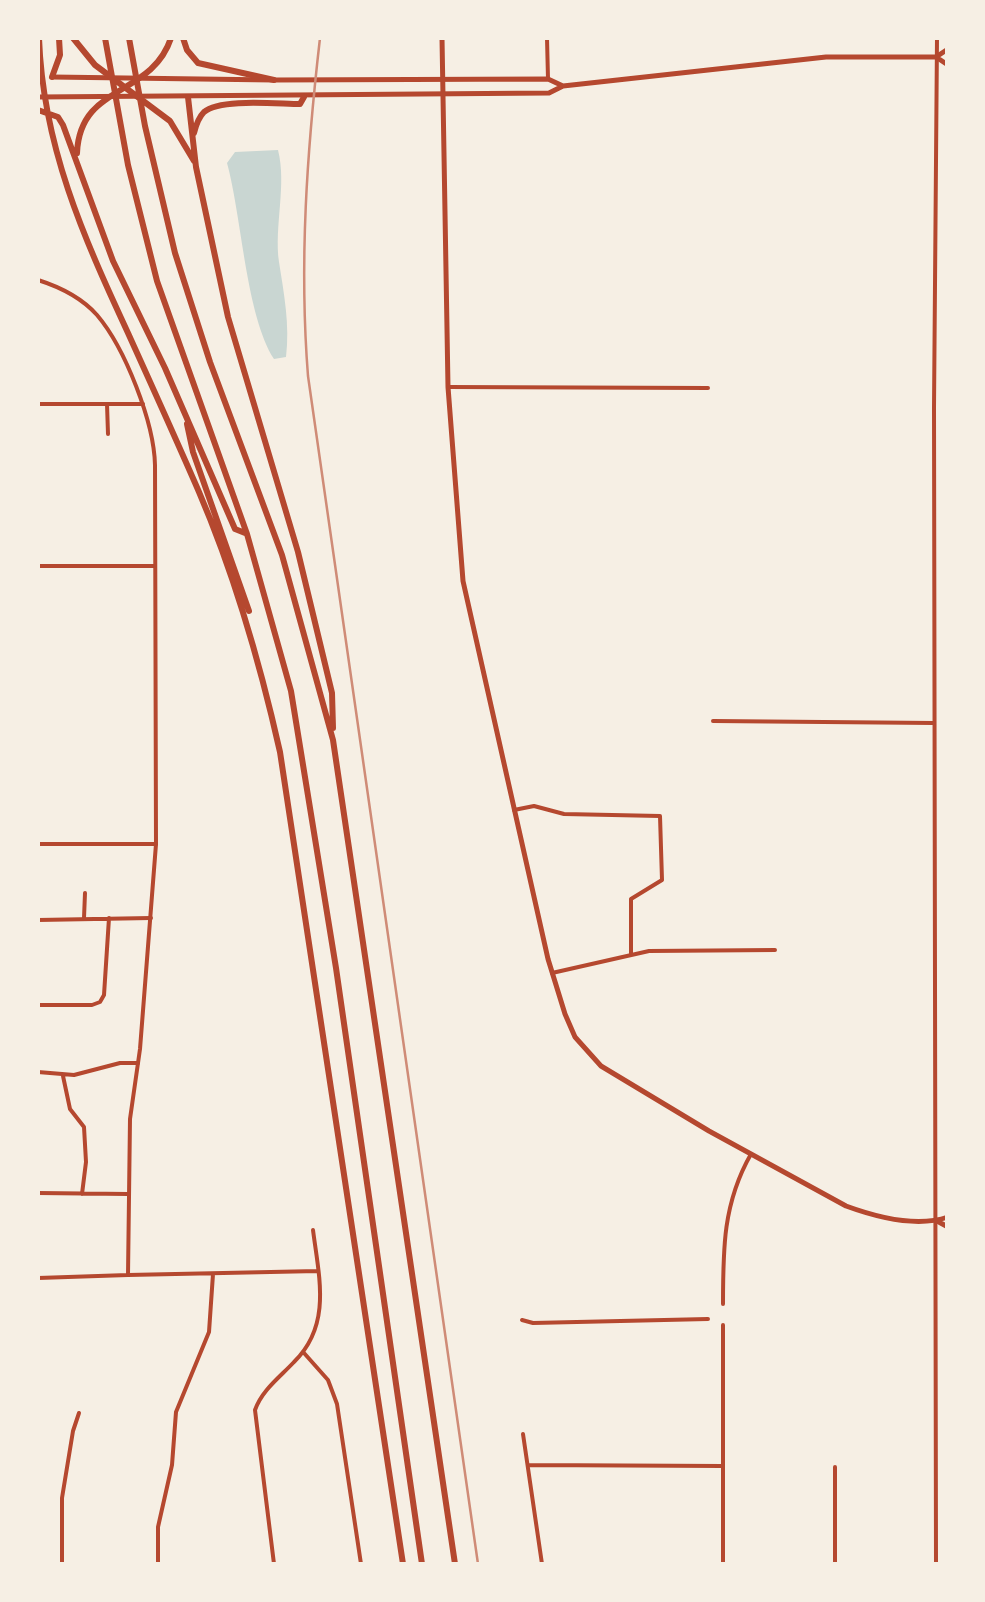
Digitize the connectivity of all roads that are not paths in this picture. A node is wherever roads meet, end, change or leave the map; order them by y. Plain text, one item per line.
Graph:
1 (39, 38) edge
2 (59, 38) edge
3 (73, 38) edge
4 (129, 38) edge
5 (171, 38) edge
6 (183, 38) edge
7 (442, 38) edge
8 (548, 38) edge
9 (937, 38) edge
10 (105, 41) edge
11 (948, 49) edge
12 (936, 57) junction
13 (948, 65) edge
14 (38, 77) edge
15 (52, 77) junction
16 (114, 78) junction
17 (140, 79) junction
18 (442, 79) junction
19 (274, 80) junction
20 (548, 80) junction
21 (126, 86) junction
22 (563, 86) junction
23 (442, 96) junction
24 (38, 97) edge
25 (111, 97) junction
26 (141, 97) junction
27 (188, 97) junction
28 (304, 97) junction
29 (38, 110) edge
30 (194, 134) junction
31 (76, 159) junction
32 (196, 167) junction
33 (38, 280) edge
34 (448, 387) junction
35 (708, 388) dead end
36 (38, 404) edge
37 (107, 404) junction
38 (143, 404) junction
39 (183, 408) junction
40 (108, 434) dead end
41 (246, 534) junction
42 (38, 566) edge
43 (154, 566) junction
44 (256, 649) junction
45 (714, 721) dead end
46 (934, 723) junction
47 (333, 740) junction
48 (514, 810) junction
49 (38, 844) edge
50 (156, 844) junction
51 (85, 894) dead end
52 (84, 918) junction
53 (109, 918) junction
54 (151, 918) junction
55 (38, 920) edge
56 (775, 950) dead end
57 (631, 954) junction
58 (552, 974) junction
59 (38, 1005) edge
60 (138, 1063) junction
61 (38, 1072) edge
62 (63, 1076) junction
63 (750, 1154) junction
64 (38, 1194) edge
65 (82, 1194) junction
66 (128, 1194) junction
67 (948, 1217) edge
68 (938, 1221) junction
69 (948, 1226) edge
70 (313, 1230) dead end
71 (318, 1271) junction
72 (212, 1274) junction
73 (128, 1275) junction
74 (38, 1278) edge
75 (723, 1304) dead end
76 (522, 1320) dead end
77 (708, 1320) dead end
78 (722, 1325) dead end
79 (304, 1352) junction
80 (80, 1414) dead end
81 (524, 1434) dead end
82 (528, 1465) junction
83 (722, 1466) junction
84 (834, 1467) dead end
85 (62, 1564) edge
86 (158, 1564) edge
87 (274, 1564) edge
88 (360, 1564) edge
89 (403, 1564) edge
90 (422, 1564) edge
91 (455, 1564) edge
92 (542, 1564) edge
93 (642, 1564) edge
94 (652, 1564) edge
95 (723, 1564) edge
96 (835, 1564) edge
97 (936, 1564) edge

1 - 44 highway
2 - 15 highway
3 - 16 highway
4 - 47 highway
5 - 17 highway
6 - 19 highway
7 - 18 main road
8 - 20 street
9 - 12 street
10 - 41 highway
11 - 12 main road
12 - 13 main road
12 - 22 main road
12 - 46 street
14 - 15 main road
15 - 16 main road
16 - 17 main road
16 - 21 highway
17 - 19 main road
17 - 21 highway
18 - 19 main road
18 - 20 main road
18 - 23 main road
20 - 22 main road
21 - 25 highway
21 - 26 highway
22 - 23 main road
23 - 28 main road
23 - 34 main road
24 - 25 main road
25 - 26 main road
25 - 31 highway
26 - 27 main road
26 - 32 highway
27 - 28 main road
27 - 30 highway
28 - 30 highway
29 - 31 highway
30 - 32 highway
31 - 39 highway
32 - 47 highway
33 - 38 street
34 - 35 street
34 - 48 main road
36 - 37 street
37 - 38 street
37 - 40 street
38 - 43 street
39 - 41 highway
39 - 44 highway
41 - 90 highway
42 - 43 street
43 - 50 street
44 - 89 highway
45 - 46 street
46 - 68 street
47 - 91 highway
48 - 57 street
48 - 58 main road
49 - 50 street
50 - 54 street
51 - 52 street
52 - 53 street
52 - 55 street
53 - 54 street
53 - 59 street
54 - 60 street
56 - 57 street
57 - 58 street
58 - 63 main road
60 - 62 street
60 - 66 street
61 - 62 street
62 - 65 street
63 - 68 main road
63 - 75 street
64 - 65 street
65 - 66 street
66 - 73 street
67 - 68 main road
68 - 69 main road
68 - 97 street
70 - 71 street
71 - 72 street
71 - 79 street
72 - 73 street
72 - 86 street
73 - 74 street
76 - 77 street
78 - 83 street
79 - 87 street
79 - 88 street
80 - 85 street
81 - 82 street
82 - 83 street
82 - 92 street
83 - 95 street
84 - 96 street
93 - 94 street

